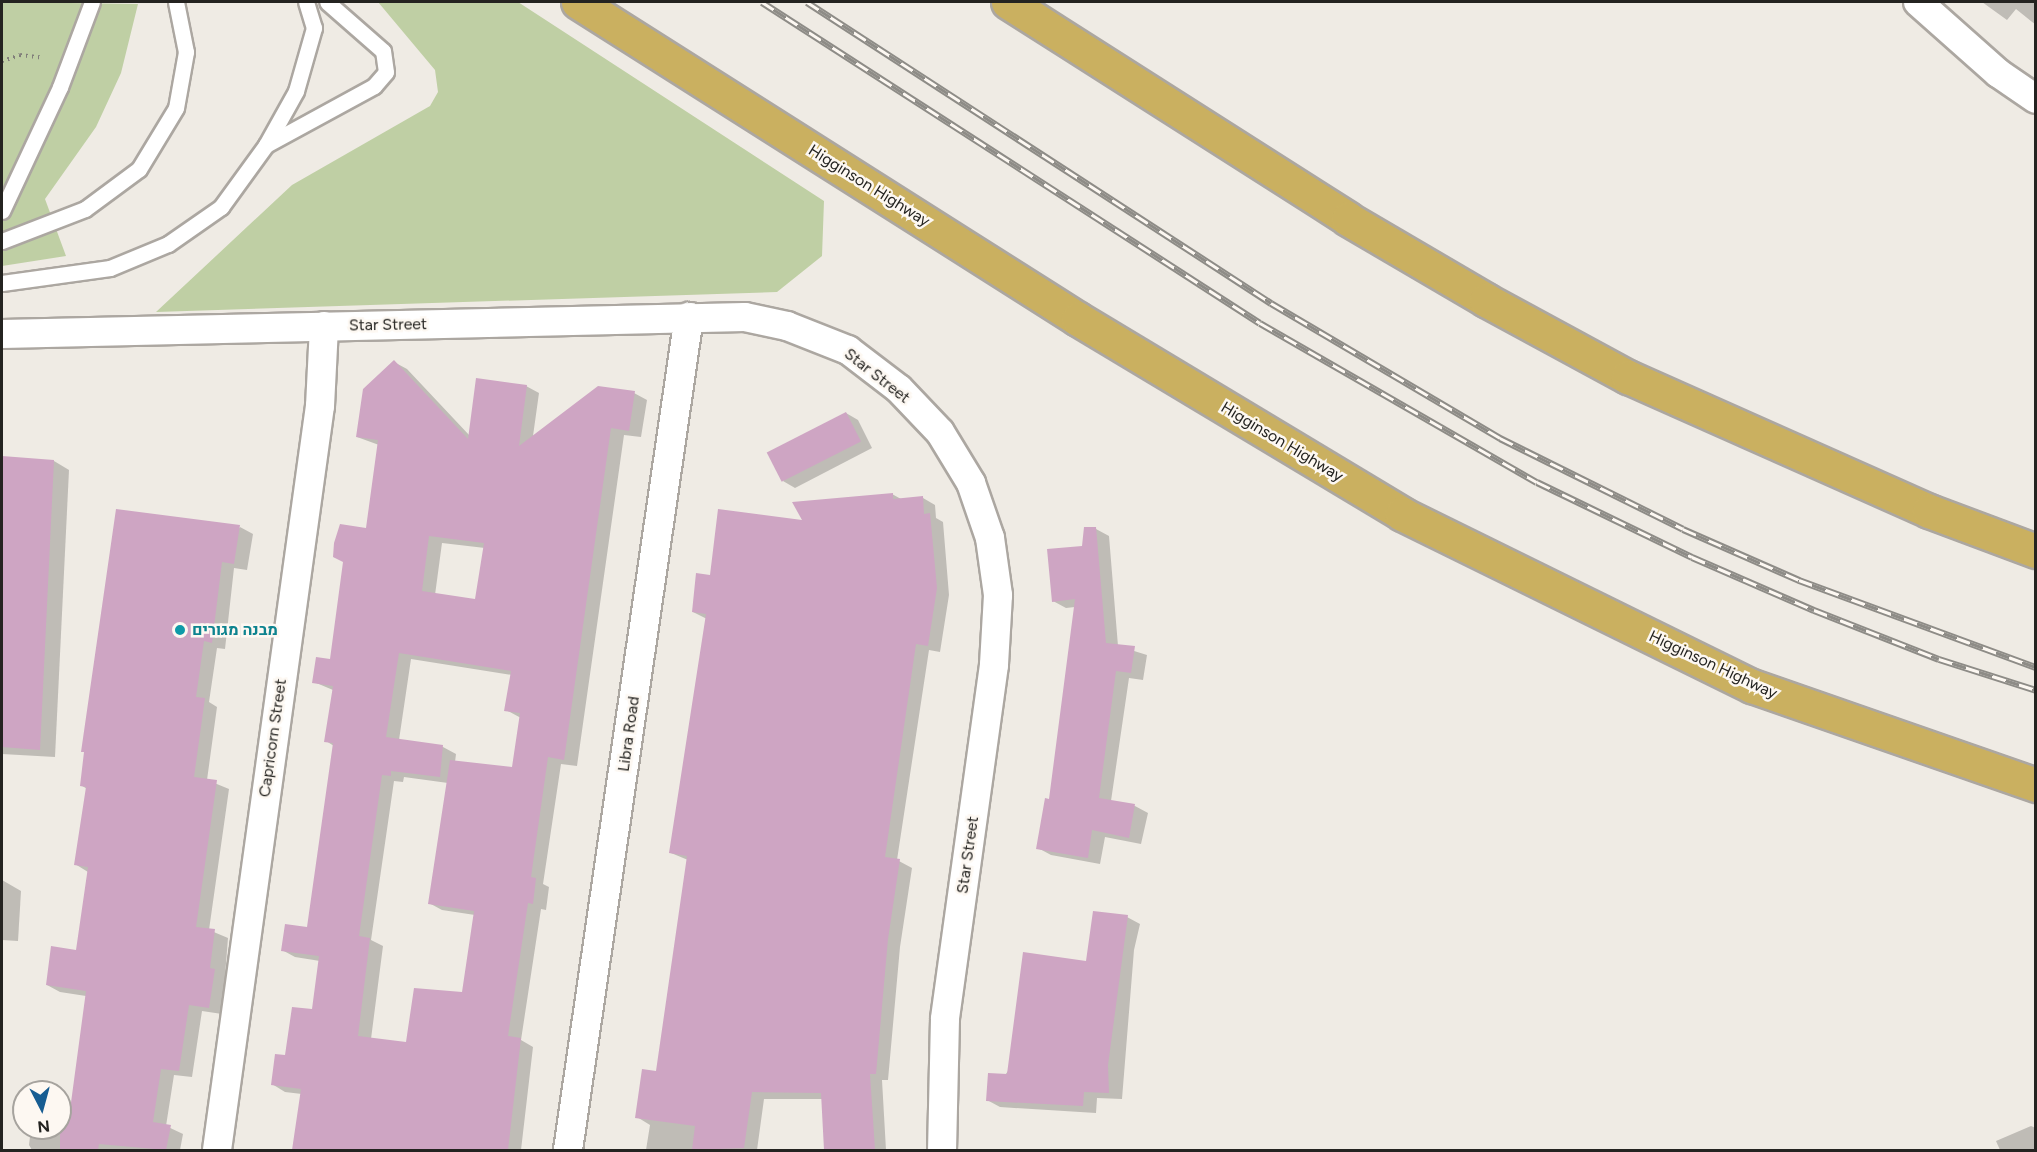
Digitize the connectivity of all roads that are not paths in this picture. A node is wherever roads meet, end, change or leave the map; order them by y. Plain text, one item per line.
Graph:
1 (92, 2) edge
2 (176, 2) edge
3 (306, 2) edge
4 (327, 2) edge
5 (578, 2) edge
6 (1008, 2) edge
7 (1918, 2) edge
8 (2036, 99) edge
9 (266, 145) junction
10 (2, 211) edge
11 (2, 241) edge
12 (2, 283) edge
13 (689, 317) junction
14 (324, 326) junction
15 (2, 334) edge
16 (2036, 551) edge
17 (2036, 785) edge
18 (217, 1150) edge
19 (568, 1150) edge
20 (942, 1150) edge

1 - 10 lane
2 - 11 lane
3 - 9 lane
4 - 9 lane
5 - 17 highway, Higginson Highway
6 - 16 highway
7 - 8 street
9 - 12 lane
13 - 14 street, Star Street
13 - 19 street, Libra Road
13 - 20 street, Star Street
14 - 15 street, Star Street
14 - 18 street, Capricorn Street

